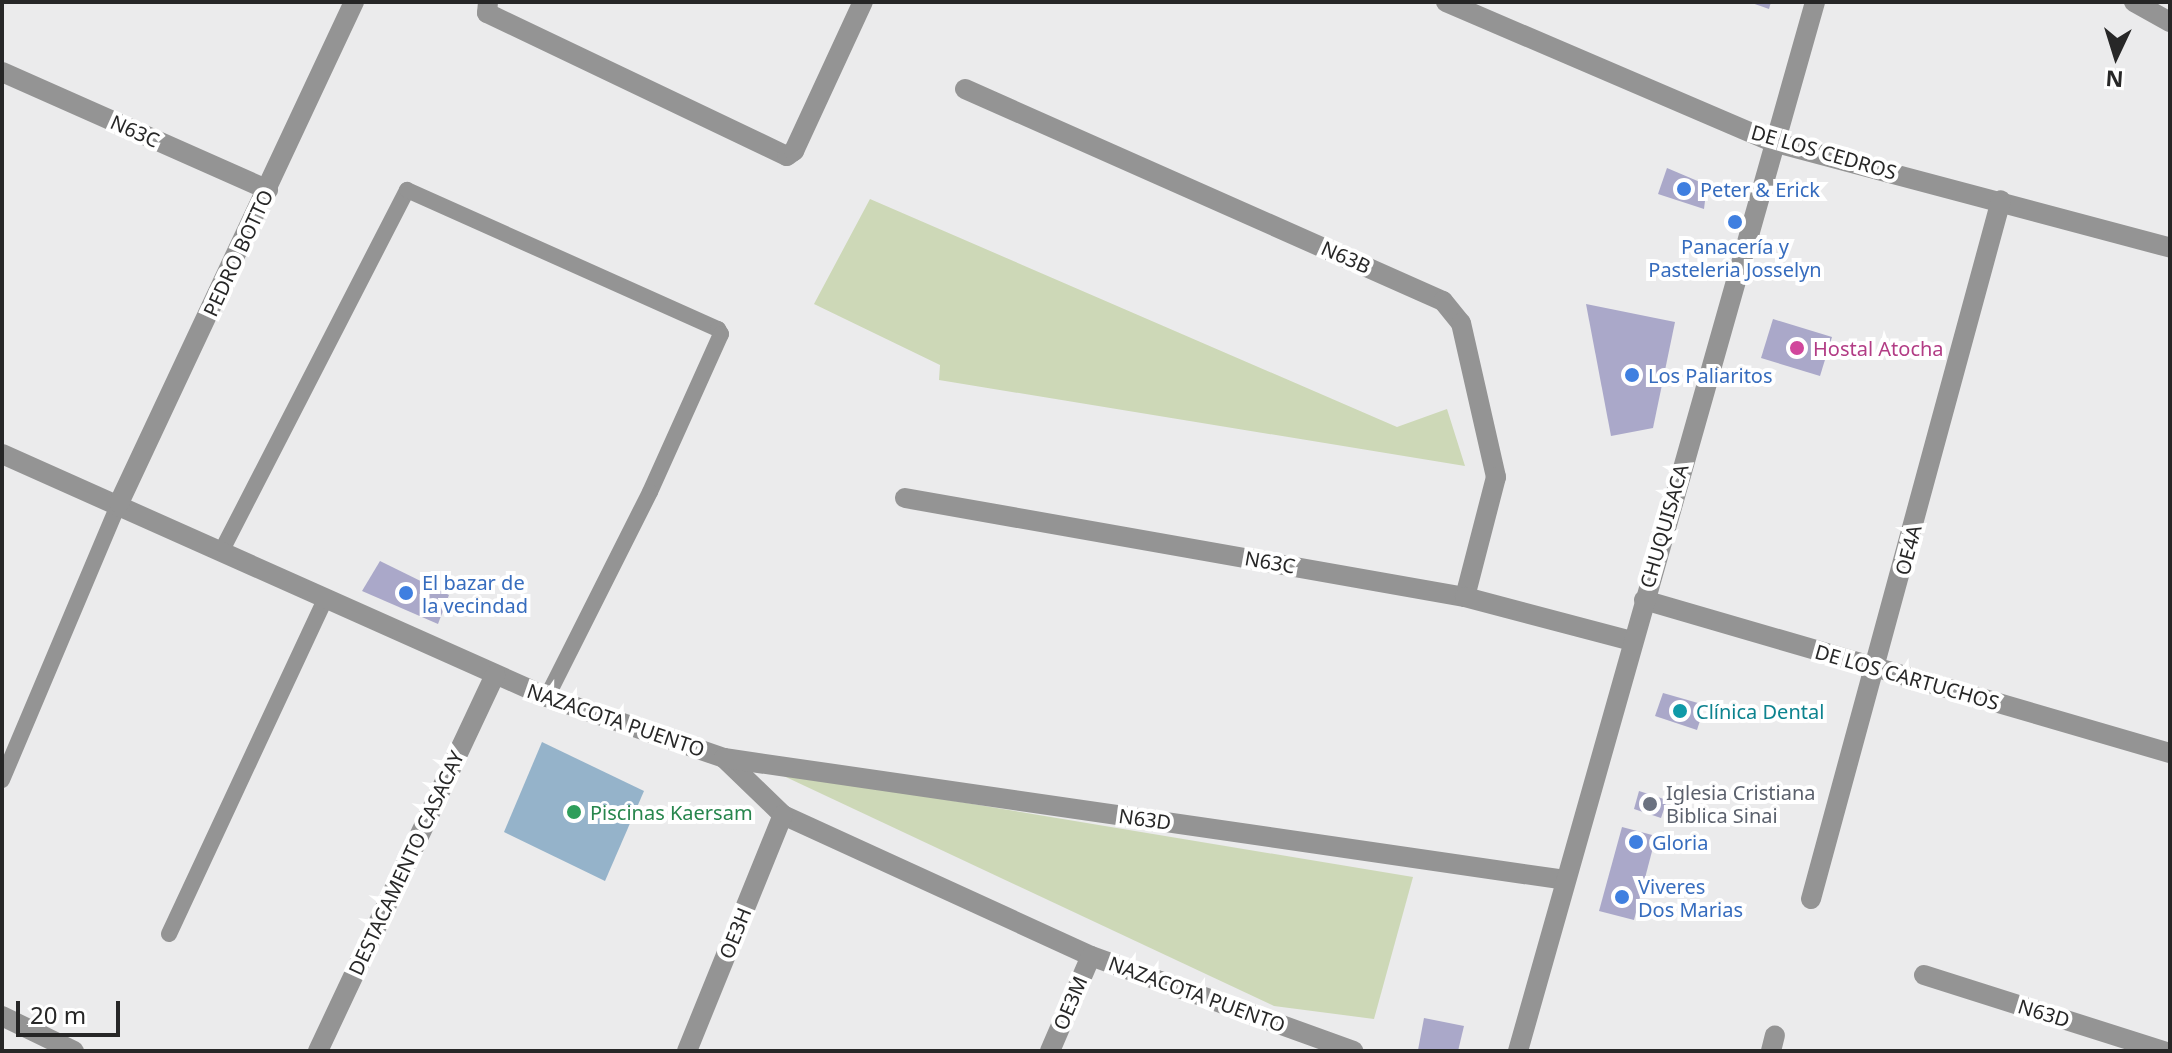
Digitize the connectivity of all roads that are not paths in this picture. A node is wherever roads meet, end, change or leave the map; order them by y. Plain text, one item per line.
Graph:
1 (354, 2) edge
2 (488, 2) edge
3 (863, 2) edge
4 (1446, 2) edge
5 (1815, 2) edge
6 (2134, 2) edge
7 (2170, 22) edge
8 (2, 72) edge
9 (965, 89) dead end
10 (1773, 142) junction
11 (268, 190) junction
12 (2001, 200) junction
13 (2170, 248) edge
14 (2, 454) edge
15 (905, 498) dead end
16 (119, 503) junction
17 (222, 550) junction
18 (1465, 597) junction
19 (326, 598) junction
20 (1644, 600) junction
21 (1632, 641) junction
22 (1877, 668) junction
23 (495, 675) junction
24 (547, 697) junction
25 (2170, 753) edge
26 (724, 758) junction
27 (2, 780) edge
28 (783, 815) junction
29 (1565, 880) junction
30 (1811, 899) dead end
31 (169, 934) dead end
32 (1091, 956) junction
33 (1924, 975) dead end
34 (2, 1016) edge
35 (74, 1051) edge
36 (318, 1051) edge
37 (687, 1051) edge
38 (1050, 1051) edge
39 (1353, 1051) edge
40 (1518, 1051) edge
41 (2164, 1051) edge

1 - 11 street, PEDRO BOTTO
2 - 3 street
4 - 10 street, DE LOS CEDROS
5 - 10 street, CHUQUISACA
6 - 7 street
8 - 11 street, N63C
9 - 18 street, N63B
10 - 12 street, DE LOS CEDROS
10 - 20 street, CHUQUISACA
11 - 16 street, PEDRO BOTTO
12 - 13 street, DE LOS CEDROS
12 - 22 street, OE4A
14 - 16 street, NAZACOTA PUENTO
15 - 18 street, N63C
16 - 17 street, NAZACOTA PUENTO
16 - 27 lane
17 - 19 street, NAZACOTA PUENTO
17 - 24 lane
18 - 21 street, N63C
19 - 23 street, NAZACOTA PUENTO
19 - 31 lane
20 - 21 street, CHUQUISACA
20 - 22 street, DE LOS CARTUCHOS
21 - 29 street, CHUQUISACA
22 - 25 street, DE LOS CARTUCHOS
22 - 30 street, OE4A
23 - 24 street, NAZACOTA PUENTO
23 - 36 street, DESTACAMENTO CASACAY
24 - 26 street, NAZACOTA PUENTO
26 - 28 street, NAZACOTA PUENTO
26 - 29 street, N63D
28 - 32 street, NAZACOTA PUENTO
28 - 37 street, OE3H
29 - 40 street, CHUQUISACA
32 - 38 street, OE3M
32 - 39 street, NAZACOTA PUENTO
33 - 41 street, N63D
34 - 35 street

